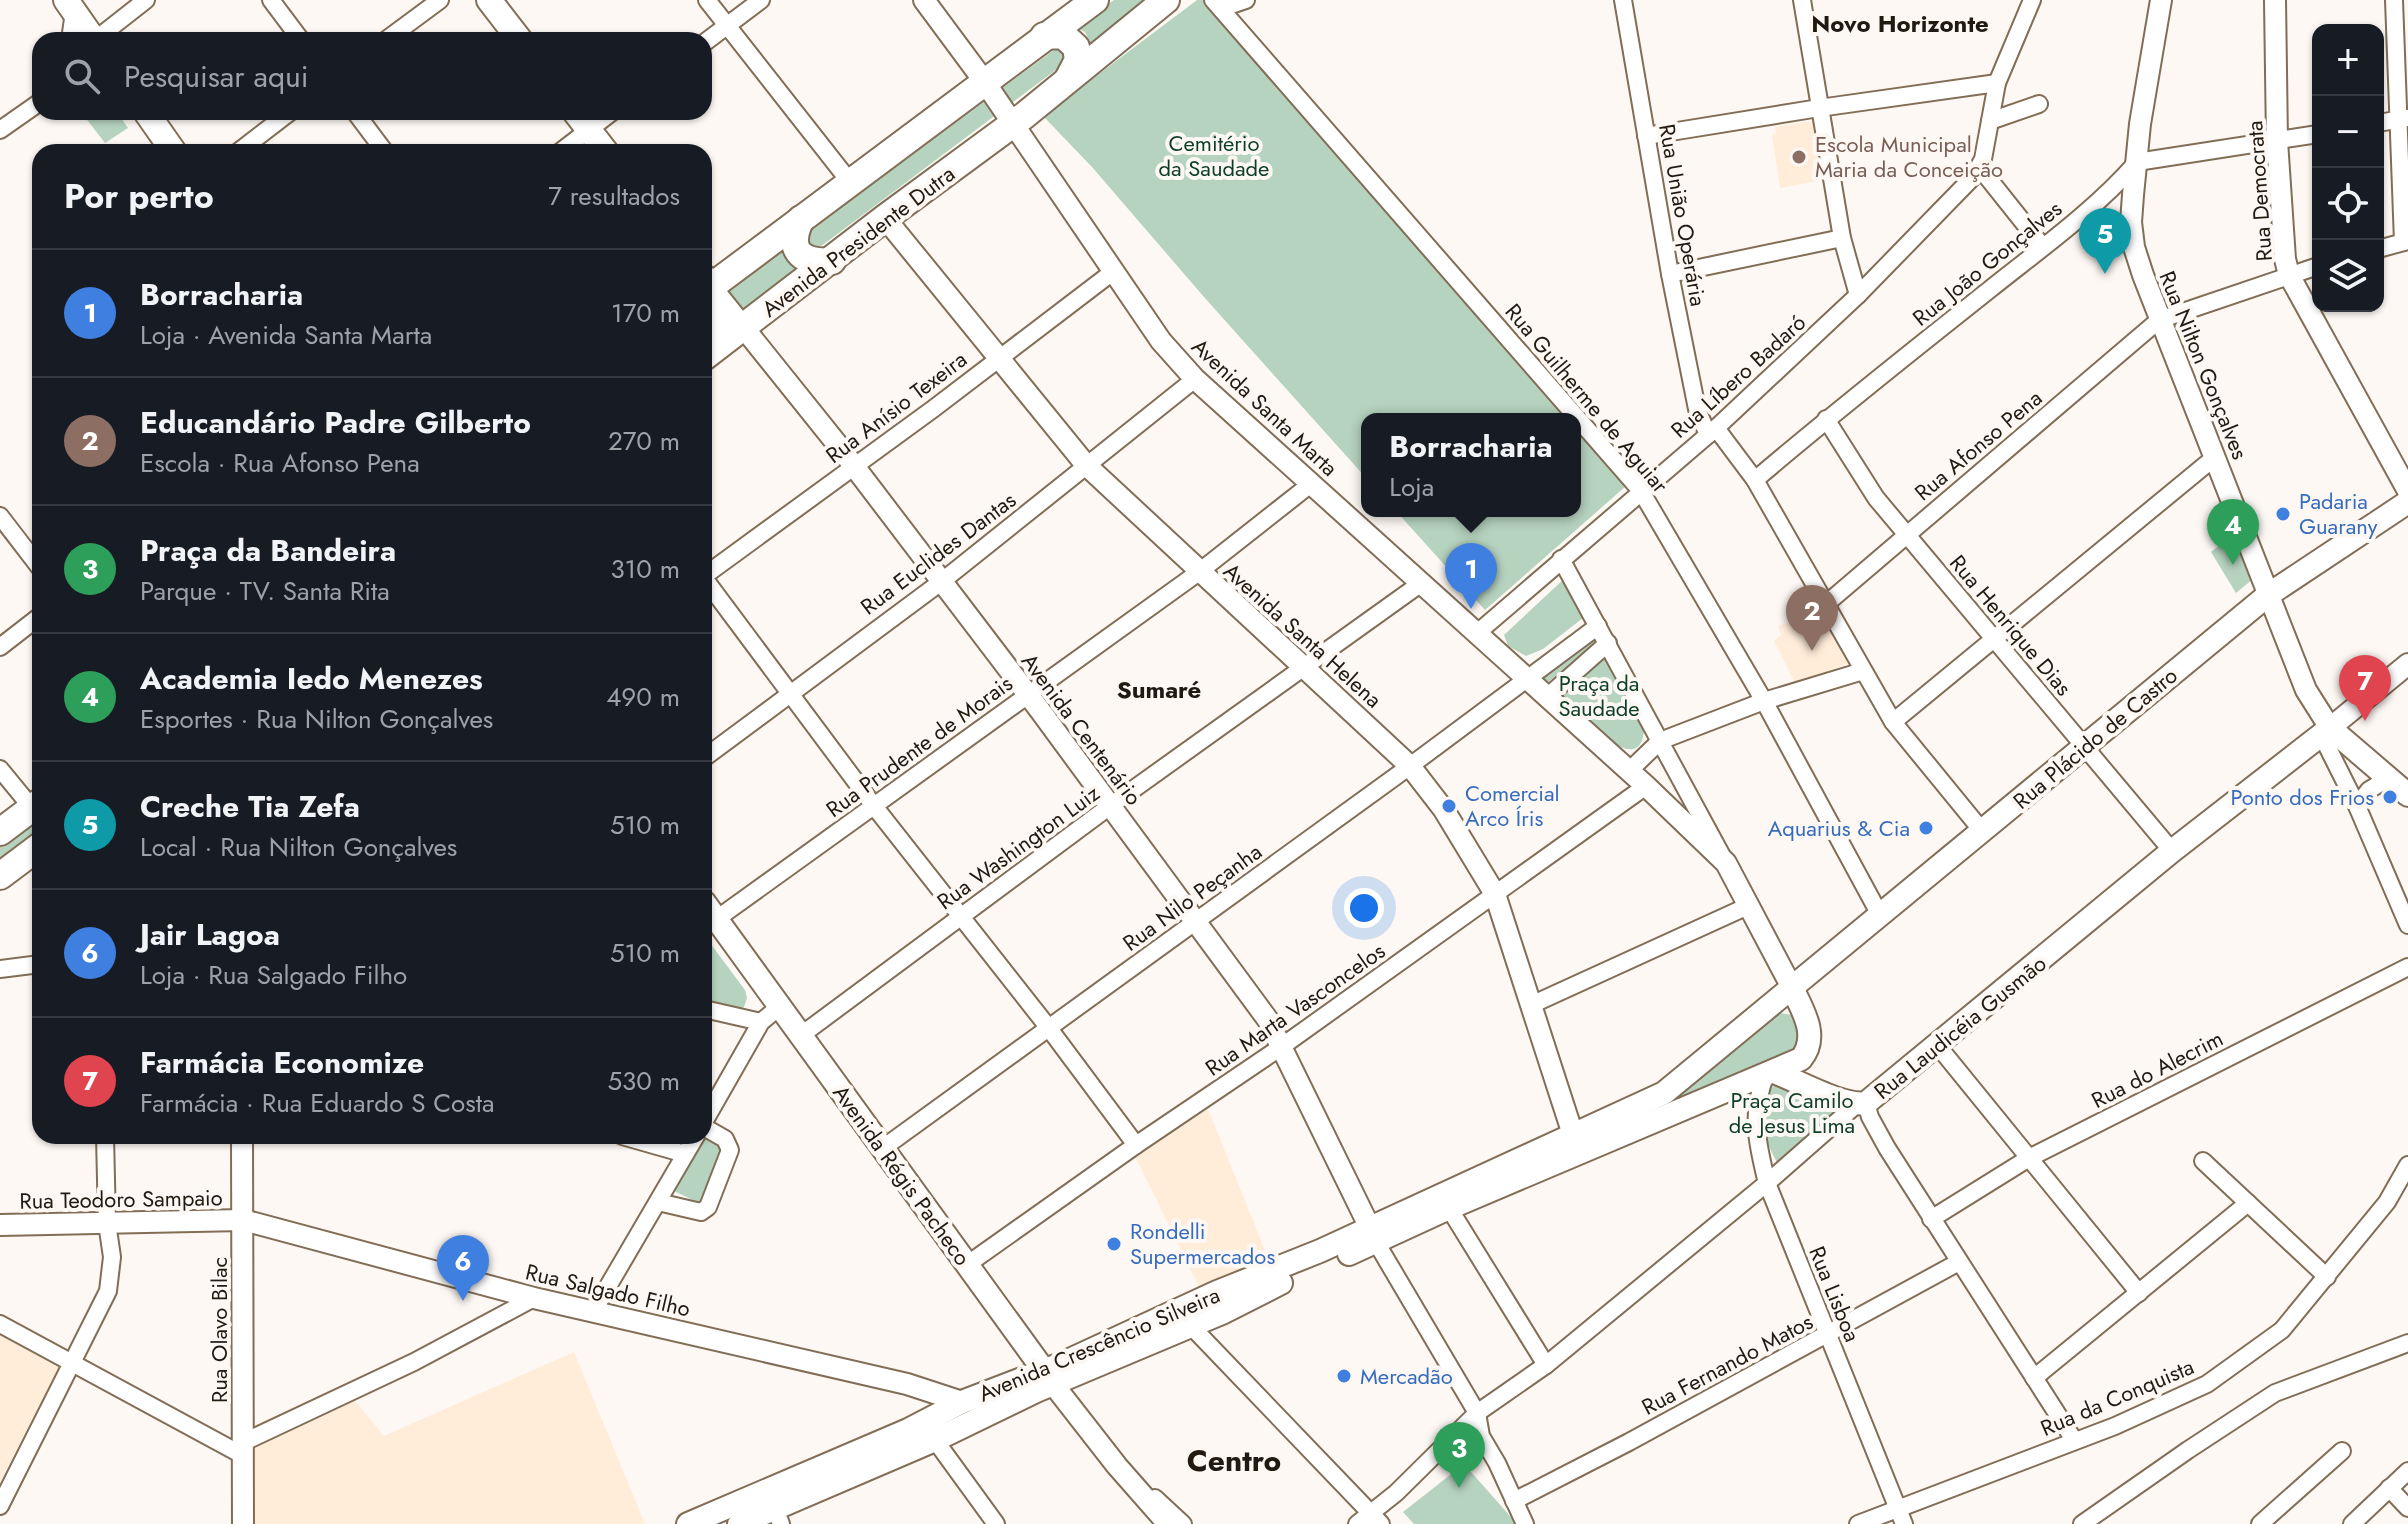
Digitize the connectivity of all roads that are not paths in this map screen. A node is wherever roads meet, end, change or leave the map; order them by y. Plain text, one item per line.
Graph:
1 (146, 0) edge
2 (271, 0) edge
3 (440, 0) edge
4 (489, 0) edge
5 (707, 0) edge
6 (761, 0) edge
7 (924, 0) edge
8 (1095, 0) edge
9 (1166, 0) edge
10 (1246, 0) edge
11 (1624, 0) edge
12 (1802, 0) edge
13 (2032, 0) edge
14 (2161, 0) edge
15 (2275, 0) edge
16 (2394, 0) edge
17 (1218, 4) edge
18 (70, 6) edge
19 (727, 26) junction
20 (70, 32) edge
21 (89, 32) edge
22 (105, 32) edge
23 (295, 32) edge
24 (397, 32) edge
25 (514, 32) edge
26 (1044, 36) junction
27 (712, 37) edge
28 (1068, 79) junction
29 (984, 81) junction
30 (1997, 83) junction
31 (2039, 104) dead end
32 (32, 108) edge
33 (1819, 108) junction
34 (1005, 114) junction
35 (2404, 119) edge
36 (152, 120) edge
37 (280, 120) edge
38 (361, 120) edge
39 (582, 121) edge
40 (1990, 121) junction
41 (2384, 122) edge
42 (0, 130) edge
43 (2312, 135) edge
44 (1646, 136) junction
45 (2277, 141) junction
46 (168, 144) edge
47 (248, 144) edge
48 (379, 144) edge
49 (566, 144) edge
50 (600, 144) edge
51 (2137, 162) junction
52 (1980, 168) junction
53 (850, 182) junction
54 (885, 218) junction
55 (801, 219) junction
56 (1842, 238) junction
57 (2405, 242) edge
58 (2043, 247) junction
59 (2384, 247) edge
60 (832, 261) junction
61 (2312, 268) edge
62 (1114, 271) junction
63 (1670, 274) junction
64 (2289, 275) junction
65 (712, 281) edge
66 (712, 292) edge
67 (1858, 295) junction
68 (2159, 320) junction
69 (744, 327) junction
70 (712, 352) edge
71 (998, 358) junction
72 (1195, 379) junction
73 (1573, 413) edge
74 (1826, 419) junction
75 (1581, 422) edge
76 (1712, 431) junction
77 (2215, 457) junction
78 (1086, 465) junction
79 (854, 466) junction
80 (1755, 480) junction
81 (1312, 483) junction
82 (1641, 491) junction
83 (2408, 491) edge
84 (2408, 502) edge
85 (0, 516) edge
86 (1907, 534) junction
87 (32, 558) edge
88 (1561, 559) junction
89 (712, 571) edge
90 (1199, 572) junction
91 (941, 582) junction
92 (1420, 584) junction
93 (712, 588) edge
94 (2268, 595) junction
95 (1826, 604) junction
96 (32, 622) edge
97 (1598, 626) junction
98 (1476, 634) junction
99 (1996, 639) junction
100 (1608, 643) junction
101 (0, 647) edge
102 (2408, 664) edge
103 (1305, 668) junction
104 (1863, 671) junction
105 (1524, 679) junction
106 (790, 693) junction
107 (1028, 695) junction
108 (1546, 698) junction
109 (1764, 701) junction
110 (1893, 722) junction
111 (2326, 731) junction
112 (1660, 741) junction
113 (2085, 746) junction
114 (712, 752) edge
115 (1410, 766) junction
116 (0, 769) edge
117 (1629, 771) junction
118 (2389, 778) junction
119 (1646, 786) junction
120 (2408, 795) edge
121 (32, 801) edge
122 (874, 806) junction
123 (1110, 806) junction
124 (2357, 806) junction
125 (32, 808) edge
126 (0, 832) edge
127 (1983, 832) junction
128 (2172, 851) junction
129 (32, 852) edge
130 (1726, 863) junction
131 (0, 876) edge
132 (1495, 894) junction
133 (1748, 906) junction
134 (712, 913) edge
135 (1880, 915) junction
136 (960, 918) junction
137 (712, 921) edge
138 (1197, 921) junction
139 (2408, 925) edge
140 (32, 965) edge
141 (2408, 967) edge
142 (0, 969) edge
143 (1791, 986) junction
144 (1531, 1005) junction
145 (1772, 1006) junction
146 (779, 1007) junction
147 (712, 1011) edge
148 (1804, 1013) junction
149 (761, 1022) junction
150 (1048, 1027) junction
151 (800, 1036) junction
152 (1938, 1046) junction
153 (1281, 1047) junction
154 (1770, 1073) junction
155 (1861, 1104) junction
156 (712, 1110) edge
157 (712, 1130) edge
158 (105, 1144) edge
159 (242, 1144) edge
160 (650, 1144) edge
161 (691, 1144) edge
162 (1576, 1144) junction
163 (1136, 1145) junction
164 (883, 1148) junction
165 (685, 1154) junction
166 (2029, 1158) junction
167 (2203, 1161) dead end
168 (2408, 1165) edge
169 (1767, 1183) junction
170 (658, 1202) junction
171 (2248, 1203) junction
172 (1449, 1208) junction
173 (1931, 1219) junction
174 (243, 1220) junction
175 (107, 1223) junction
176 (0, 1225) edge
177 (1373, 1235) junction
178 (1959, 1262) junction
179 (968, 1264) junction
180 (2327, 1277) junction
181 (2139, 1293) junction
182 (534, 1298) junction
183 (593, 1312) junction
184 (1185, 1318) junction
185 (0, 1324) edge
186 (1827, 1335) junction
187 (2408, 1343) edge
188 (71, 1362) junction
189 (1546, 1365) junction
190 (1049, 1378) junction
191 (2034, 1378) junction
192 (962, 1402) junction
193 (1477, 1413) junction
194 (929, 1431) junction
195 (2074, 1440) junction
196 (1102, 1448) junction
197 (244, 1449) junction
198 (2342, 1451) dead end
199 (1117, 1466) junction
200 (2408, 1471) edge
201 (2389, 1488) junction
202 (1514, 1501) junction
203 (0, 1506) edge
204 (1898, 1508) junction
205 (2408, 1508) edge
206 (778, 1516) edge
207 (1369, 1521) edge
208 (243, 1524) edge
209 (688, 1524) edge
210 (739, 1524) edge
211 (996, 1524) edge
212 (1156, 1524) edge
213 (1168, 1524) edge
214 (1183, 1524) edge
215 (1525, 1524) edge
216 (1858, 1524) edge
217 (1904, 1524) edge
218 (2082, 1524) edge
219 (2260, 1524) edge
220 (2352, 1524) edge

1 - 22 street
2 - 23 street
3 - 24 street
4 - 25 main road
5 - 19 street
6 - 19 street
7 - 29 street, Avenida Santa Marta
8 - 26 highway
9 - 28 highway
10 - 17 street
11 - 44 street, Rua União Operária
12 - 33 street
13 - 30 street
14 - 51 street, Rua Nilton Gonçalves
15 - 45 street, Rua Democrata
16 - 35 street
17 - 73 street, Rua Guilherme de Aguiar
18 - 20 street
18 - 21 main road
19 - 27 street
19 - 53 street
26 - 28 highway
26 - 29 highway
28 - 34 highway, Avenida Presidente Dutra
29 - 34 street, Avenida Santa Marta
29 - 53 highway
30 - 33 street
30 - 40 street
31 - 40 street
32 - 42 street
33 - 44 street
33 - 56 street
34 - 54 highway, Avenida Presidente Dutra
34 - 62 street, Avenida Santa Marta
35 - 41 street
35 - 57 street
36 - 46 main road
37 - 47 street
38 - 48 street
39 - 49 street
39 - 50 main road
40 - 52 street
43 - 45 street
44 - 63 street, Rua União Operária
45 - 51 street
45 - 64 street, Rua Democrata
51 - 58 street, Rua João Gonçalves
51 - 68 street, Rua Nilton Gonçalves
52 - 58 street
52 - 67 street, Rua Líbero Badaró
53 - 55 highway
54 - 60 highway, Avenida Presidente Dutra
54 - 71 street, Avenida Santa Helena
55 - 60 highway
55 - 65 highway
56 - 63 street
56 - 67 street
57 - 59 street
58 - 74 street, Rua João Gonçalves
60 - 69 highway, Avenida Presidente Dutra
61 - 64 street
62 - 71 street, Rua Anísio Texeira
62 - 72 street, Avenida Santa Marta
63 - 76 street, Rua União Operária
64 - 68 street
64 - 83 street, Rua Democrata
66 - 69 street, Avenida Centenário
67 - 76 street, Rua Líbero Badaró
68 - 77 street, Rua Nilton Gonçalves
68 - 86 street, Rua Afonso Pena
69 - 70 highway, Avenida Presidente Dutra
69 - 79 street, Avenida Centenário
71 - 78 street, Avenida Santa Helena
71 - 79 street, Rua Anísio Texeira
72 - 78 street, Rua Euclides Dantas
72 - 81 street, Avenida Santa Marta
74 - 80 street, Rua João Gonçalves
74 - 86 street, Rua Henrique Dias
75 - 82 street, Rua Guilherme de Aguiar
76 - 80 street, Rua União Operária
76 - 82 street, Rua Líbero Badaró
77 - 94 street, Rua Nilton Gonçalves
77 - 99 street
78 - 90 street, Avenida Santa Helena
78 - 91 street, Rua Euclides Dantas
79 - 89 street, Rua Anísio Texeira
79 - 91 street, Avenida Centenário
80 - 95 street, Rua União Operária
81 - 90 street, Rua Prudente de Morais
81 - 92 street, Avenida Santa Marta
82 - 88 street, Rua Líbero Badaró
82 - 109 street, Rua Guilherme de Aguiar
84 - 94 main road, Rua Plácido de Castro
85 - 87 street
86 - 95 street, Rua Afonso Pena
86 - 99 street, Rua Henrique Dias
88 - 97 street
88 - 98 street, Rua Líbero Badaró
90 - 103 street, Avenida Santa Helena
90 - 107 street, Rua Prudente de Morais
91 - 106 street, Rua Euclides Dantas
91 - 107 street, Avenida Centenário
92 - 98 street, Avenida Santa Marta
92 - 103 street, Rua Washington Luiz
93 - 106 street
94 - 111 street, Rua Nilton Gonçalves
94 - 113 main road, Rua Plácido de Castro
95 - 104 street, Rua União Operária
96 - 101 street
97 - 100 street
97 - 105 street, Rua Nilo Peçanha
98 - 105 street, Avenida Santa Marta
99 - 110 street
99 - 113 street, Rua Henrique Dias
100 - 108 street
100 - 112 street
102 - 111 street
103 - 115 street, Avenida Santa Helena
103 - 123 street, Rua Washington Luiz
104 - 109 street
104 - 110 street, Rua União Operária
105 - 108 street, Avenida Santa Marta
105 - 115 street, Rua Nilo Peçanha
106 - 114 street, Rua Euclides Dantas
106 - 122 street
107 - 122 street, Rua Prudente de Morais
107 - 123 street, Avenida Centenário
108 - 117 street, Avenida Santa Marta
109 - 112 street
109 - 135 street, Rua Guilherme de Aguiar
110 - 127 street, Rua União Operária
111 - 118 main road
111 - 124 street
111 - 128 main road, Rua Laudicéia Gusmão
112 - 117 street
112 - 130 street
113 - 127 main road, Rua Plácido de Castro
113 - 128 street, Rua Henrique Dias
115 - 132 street, Avenida Santa Helena
115 - 138 street, Rua Nilo Peçanha
116 - 121 street
117 - 119 street, Avenida Santa Marta
118 - 120 main road
118 - 124 street
119 - 130 street, Avenida Santa Marta
119 - 132 street, Rua Marta Vasconcelos
122 - 134 street, Rua Prudente de Morais
122 - 136 street
123 - 136 street, Rua Washington Luiz
123 - 138 street, Avenida Centenário
124 - 139 street
125 - 126 highway
127 - 135 main road, Rua Plácido de Castro
128 - 152 main road, Rua Laudicéia Gusmão
129 - 131 highway
130 - 133 street, Avenida Santa Marta
132 - 144 street, Avenida Santa Helena
132 - 153 street, Rua Marta Vasconcelos
133 - 143 street, Avenida Santa Marta
133 - 144 street
135 - 143 main road, Rua Plácido de Castro
136 - 150 street
136 - 151 street, Rua Washington Luiz
137 - 146 main road, Avenida Régis Pacheco
138 - 150 street, Rua Nilo Peçanha
138 - 153 street, Avenida Centenário
140 - 142 street
141 - 166 street, Rua do Alecrim
143 - 145 main road, Avenida Crescêncio Silveira
143 - 148 main road
144 - 162 street, Avenida Santa Helena
145 - 148 main road
145 - 162 main road, Avenida Crescêncio Silveira
146 - 149 street
146 - 151 main road, Avenida Régis Pacheco
147 - 149 street
148 - 154 main road, Avenida Crescêncio Silveira
149 - 156 street
150 - 163 street
150 - 164 street, Rua Nilo Peçanha
151 - 164 main road, Avenida Régis Pacheco
152 - 155 main road, Rua Laudicéia Gusmão
152 - 166 street
153 - 163 street, Rua Marta Vasconcelos
153 - 177 street, Avenida Centenário
154 - 155 main road
154 - 162 main road, Avenida Crescêncio Silveira
154 - 169 street, Rua Lisboa
155 - 169 street, Rua Laudicéia Gusmão
155 - 173 street
157 - 170 street
158 - 175 street
159 - 174 street, Rua Olavo Bilac
160 - 165 street
161 - 165 street
162 - 172 main road, Avenida Crescêncio Silveira
162 - 177 main road, Avenida Crescêncio Silveira
163 - 179 street, Rua Marta Vasconcelos
164 - 179 main road, Avenida Régis Pacheco
165 - 170 street
166 - 173 street, Rua do Alecrim
166 - 181 street
167 - 171 street
168 - 180 street, Rua da Conquista
169 - 186 street, Rua Lisboa
169 - 189 street, Rua Laudicéia Gusmão
170 - 183 street
171 - 180 street
171 - 181 street
172 - 177 main road, Avenida Crescêncio Silveira
172 - 189 street
173 - 178 street
174 - 175 street, Rua Teodoro Sampaio
174 - 182 street, Rua Salgado Filho
174 - 197 street, Rua Olavo Bilac
175 - 176 street, Rua Teodoro Sampaio
175 - 188 street
177 - 184 main road, Avenida Crescêncio Silveira
177 - 193 street
178 - 186 street, Rua Fernando Matos
178 - 191 street
179 - 190 main road, Avenida Régis Pacheco
180 - 195 street, Rua da Conquista
181 - 191 street
182 - 183 street, Rua Salgado Filho
182 - 197 street
183 - 192 street, Rua Salgado Filho
184 - 190 main road, Avenida Crescêncio Silveira
184 - 207 street
185 - 188 street
186 - 202 street, Rua Fernando Matos
186 - 204 street, Rua Lisboa
187 - 218 street
188 - 197 street
188 - 203 street
189 - 193 street, Rua Laudicéia Gusmão
190 - 192 main road, Avenida Crescêncio Silveira
190 - 194 main road, Avenida Crescêncio Silveira
190 - 196 street, Avenida Régis Pacheco
191 - 195 street
192 - 194 main road, Avenida Crescêncio Silveira
193 - 202 street
193 - 207 street, Rua Laudicéia Gusmão
194 - 206 main road, Avenida Crescêncio Silveira
194 - 209 main road, Avenida Crescêncio Silveira
194 - 211 street
195 - 204 street, Rua da Conquista
196 - 199 street, Avenida Régis Pacheco
196 - 214 street, Avenida Régis Pacheco
197 - 208 street, Rua Olavo Bilac
198 - 219 street
199 - 212 street, Avenida Régis Pacheco
199 - 213 street, Avenida Régis Pacheco
200 - 201 street
201 - 205 street
201 - 220 street
202 - 215 street
204 - 216 street, Rua da Conquista
204 - 217 street, Rua Lisboa
206 - 210 main road, Avenida Crescêncio Silveira

